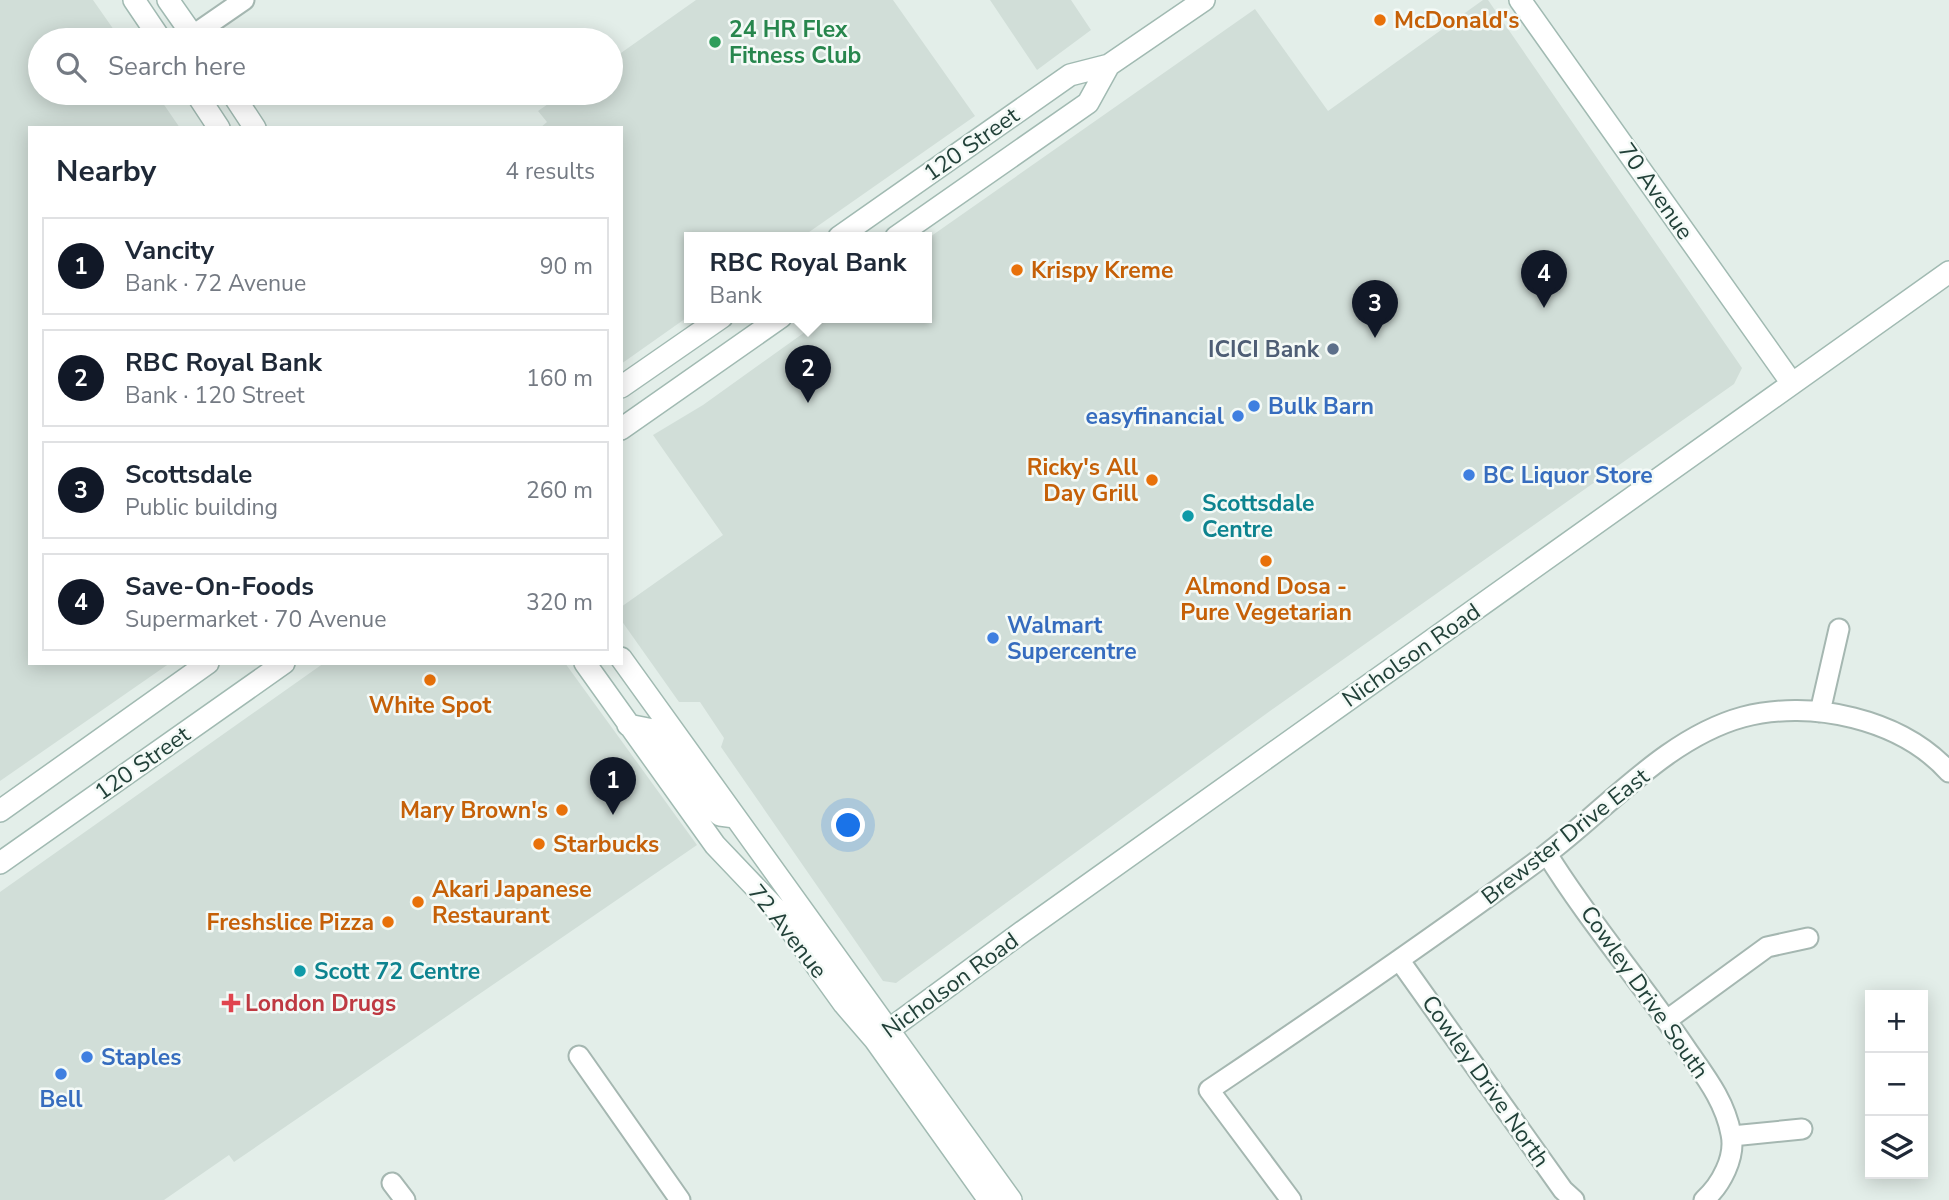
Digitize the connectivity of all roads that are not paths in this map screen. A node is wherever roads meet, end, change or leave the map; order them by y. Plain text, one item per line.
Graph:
1 (134, 0) edge
2 (169, 0) edge
3 (244, 0) edge
4 (1204, 0) edge
5 (1520, 0) edge
6 (153, 28) edge
7 (186, 28) edge
8 (207, 28) edge
9 (1109, 65) junction
10 (204, 105) edge
11 (240, 105) edge
12 (218, 126) edge
13 (254, 126) edge
14 (846, 232) edge
15 (903, 232) edge
16 (1949, 272) edge
17 (713, 323) edge
18 (772, 323) edge
19 (1791, 382) junction
20 (623, 386) edge
21 (623, 428) edge
22 (1839, 629) dead end
23 (623, 661) edge
24 (205, 665) edge
25 (281, 665) edge
26 (585, 665) edge
27 (1820, 712) junction
28 (628, 725) junction
29 (1949, 772) edge
30 (0, 811) edge
31 (737, 817) junction
32 (1547, 854) junction
33 (0, 863) edge
34 (1808, 938) dead end
35 (1400, 961) junction
36 (1667, 1020) junction
37 (881, 1035) junction
38 (579, 1056) dead end
39 (1802, 1129) dead end
40 (1732, 1136) junction
41 (392, 1183) dead end
42 (1709, 1196) edge
43 (405, 1200) edge
44 (680, 1200) edge
45 (989, 1200) edge
46 (1012, 1200) edge
47 (1291, 1200) edge
48 (1573, 1200) edge

1 - 6 main road
2 - 7 main road
3 - 8 street
4 - 9 main road, 120 Street
5 - 19 main road, 70 Avenue
9 - 14 main road, 120 Street
9 - 15 main road, 120 Street
10 - 12 main road
11 - 13 main road
16 - 19 main road, Nicholson Road
17 - 20 main road
18 - 21 main road
19 - 37 main road, Nicholson Road
22 - 27 street
23 - 31 main road, 72 Avenue
24 - 30 main road, 120 Street
25 - 33 main road, 120 Street
26 - 28 main road, 72 Avenue
27 - 29 street, Brewster Drive East
27 - 32 street, Brewster Drive East
28 - 31 main road
28 - 37 main road, 72 Avenue
31 - 37 main road, 72 Avenue
32 - 35 street, Brewster Drive East
32 - 36 street, Cowley Drive South
34 - 36 street
35 - 47 street, Brewster Drive East
35 - 48 street, Cowley Drive North
36 - 40 street, Cowley Drive South
37 - 45 main road, 72 Avenue
37 - 46 main road, 72 Avenue
38 - 44 street
39 - 40 street
40 - 42 street, Cowley Drive South
41 - 43 street

